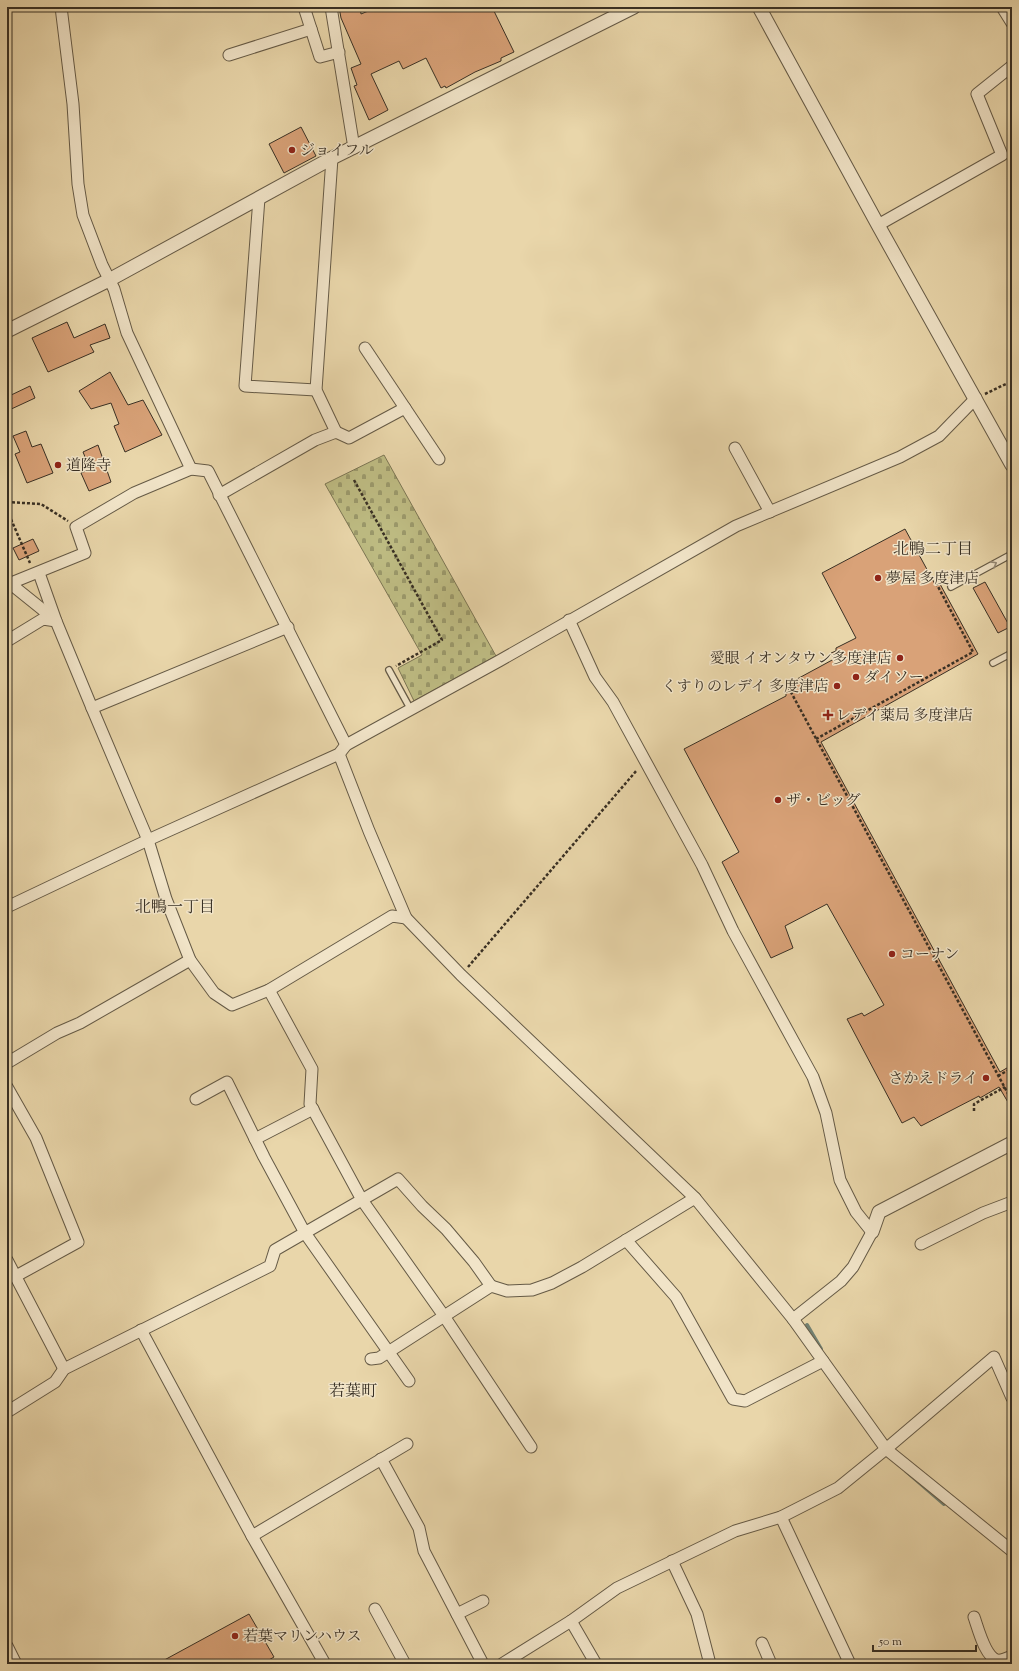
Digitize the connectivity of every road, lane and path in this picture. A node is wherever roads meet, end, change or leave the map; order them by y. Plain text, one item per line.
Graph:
1 (61, 7) edge
2 (304, 7) edge
3 (331, 7) edge
4 (634, 7) edge
5 (759, 7) edge
6 (1002, 7) edge
7 (1012, 23) edge
8 (311, 29) junction
9 (339, 52) junction
10 (230, 55) dead end
11 (1012, 66) edge
12 (354, 148) junction
13 (332, 158) junction
14 (258, 198) junction
15 (878, 225) junction
16 (109, 280) junction
17 (7, 331) edge
18 (365, 348) dead end
19 (1012, 381) edge
20 (316, 390) junction
21 (976, 398) junction
22 (405, 408) junction
23 (336, 432) junction
24 (735, 448) dead end
25 (439, 459) dead end
26 (1012, 465) edge
27 (191, 469) junction
28 (354, 480) dead end
29 (219, 495) junction
30 (7, 502) edge
31 (7, 510) edge
32 (770, 512) junction
33 (76, 527) junction
34 (1012, 554) edge
35 (38, 573) junction
36 (934, 581) dead end
37 (9, 582) edge
38 (951, 587) dead end
39 (569, 620) junction
40 (56, 621) junction
41 (288, 627) junction
42 (7, 641) edge
43 (1012, 653) edge
44 (993, 663) dead end
45 (389, 670) joint
46 (786, 683) dead end
47 (92, 708) junction
48 (411, 710) junction
49 (816, 740) junction
50 (343, 750) junction
51 (645, 761) junction
52 (148, 840) junction
53 (7, 907) edge
54 (406, 918) junction
55 (190, 960) junction
56 (462, 975) junction
57 (269, 990) junction
58 (7, 1063) edge
59 (1012, 1068) edge
60 (998, 1076) junction
61 (7, 1087) edge
62 (1005, 1087) junction
63 (976, 1097) dead end
64 (196, 1099) dead end
65 (1012, 1101) edge
66 (979, 1102) junction
67 (313, 1109) junction
68 (974, 1111) dead end
69 (255, 1139) junction
70 (1012, 1143) edge
71 (695, 1198) junction
72 (362, 1200) junction
73 (1012, 1202) edge
74 (872, 1232) junction
75 (305, 1233) junction
76 (626, 1240) junction
77 (921, 1244) dead end
78 (7, 1260) edge
79 (16, 1276) junction
80 (491, 1286) junction
81 (444, 1316) junction
82 (793, 1319) junction
83 (141, 1330) junction
84 (389, 1352) junction
85 (370, 1360) dead end
86 (823, 1361) junction
87 (64, 1369) junction
88 (409, 1381) dead end
89 (1012, 1398) edge
90 (7, 1412) edge
91 (407, 1444) dead end
92 (531, 1447) dead end
93 (886, 1449) junction
94 (381, 1459) junction
95 (781, 1517) junction
96 (252, 1536) junction
97 (1012, 1551) edge
98 (672, 1561) junction
99 (482, 1601) dead end
100 (375, 1609) dead end
101 (458, 1614) junction
102 (974, 1617) dead end
103 (571, 1621) junction
104 (762, 1643) dead end
105 (7, 1646) edge
106 (1012, 1656) edge
107 (16, 1664) edge
108 (325, 1664) edge
109 (405, 1664) edge
110 (483, 1664) edge
111 (502, 1664) edge
112 (596, 1664) edge
113 (710, 1664) edge
114 (771, 1664) edge
115 (850, 1664) edge

1 - 16 street
2 - 8 street
3 - 9 street
4 - 12 street
5 - 15 street
6 - 7 street
8 - 9 street
8 - 10 street
9 - 12 street
11 - 15 street
12 - 13 street
13 - 14 street
13 - 20 street
14 - 16 street
14 - 20 street
15 - 21 street
16 - 17 street
16 - 27 street
18 - 22 street
19 - 21 path
20 - 23 street
21 - 26 street
21 - 32 street
22 - 23 street
22 - 25 street
23 - 29 street
24 - 32 street
27 - 29 street
27 - 33 street
28 - 45 path
29 - 41 street
30 - 33 path
31 - 35 path
32 - 39 street
33 - 35 street
38 -> 34 lane
35 - 37 street
35 - 40 street
36 - 49 path
37 - 40 street
39 - 48 street
39 - 51 street
40 - 42 street
40 - 47 street
41 - 47 street
41 - 50 street
43 - 44 lane
45 - 48 lane
46 - 49 path
47 - 52 street
48 - 50 street
49 - 60 path
50 - 52 street
50 - 54 street
51 - 56 path
51 - 74 street
52 - 53 street
52 - 55 street
54 - 56 street
54 - 57 street
55 - 57 street
55 - 58 street
56 - 71 street
57 - 67 street
59 - 60 path
60 - 62 path
61 - 79 street
62 - 65 path
62 - 66 path
63 - 66 path
64 - 69 street
66 - 68 path
67 - 69 street
67 - 72 street
69 - 75 street
70 - 74 street
71 - 76 street
71 - 82 street
72 - 75 street
72 - 80 street
72 - 81 street
73 - 77 street
74 - 82 street
75 - 83 street
75 - 84 street
76 - 80 street
76 - 86 street
78 - 79 street
79 - 87 street
80 - 81 street
81 - 84 street
81 - 92 street
82 - 86 street
83 - 87 street
83 - 96 street
84 - 85 street
84 - 88 street
86 - 93 street
87 - 90 street
89 - 93 street
91 - 94 street
93 - 95 street
93 - 97 street
94 - 96 street
94 - 101 street
95 - 98 street
95 - 115 street
96 - 108 street
98 - 103 street
98 - 113 street
99 - 101 street
100 - 109 street
101 - 110 street
102 - 106 street
103 - 111 street
103 - 112 street
104 - 114 street
105 - 107 street

